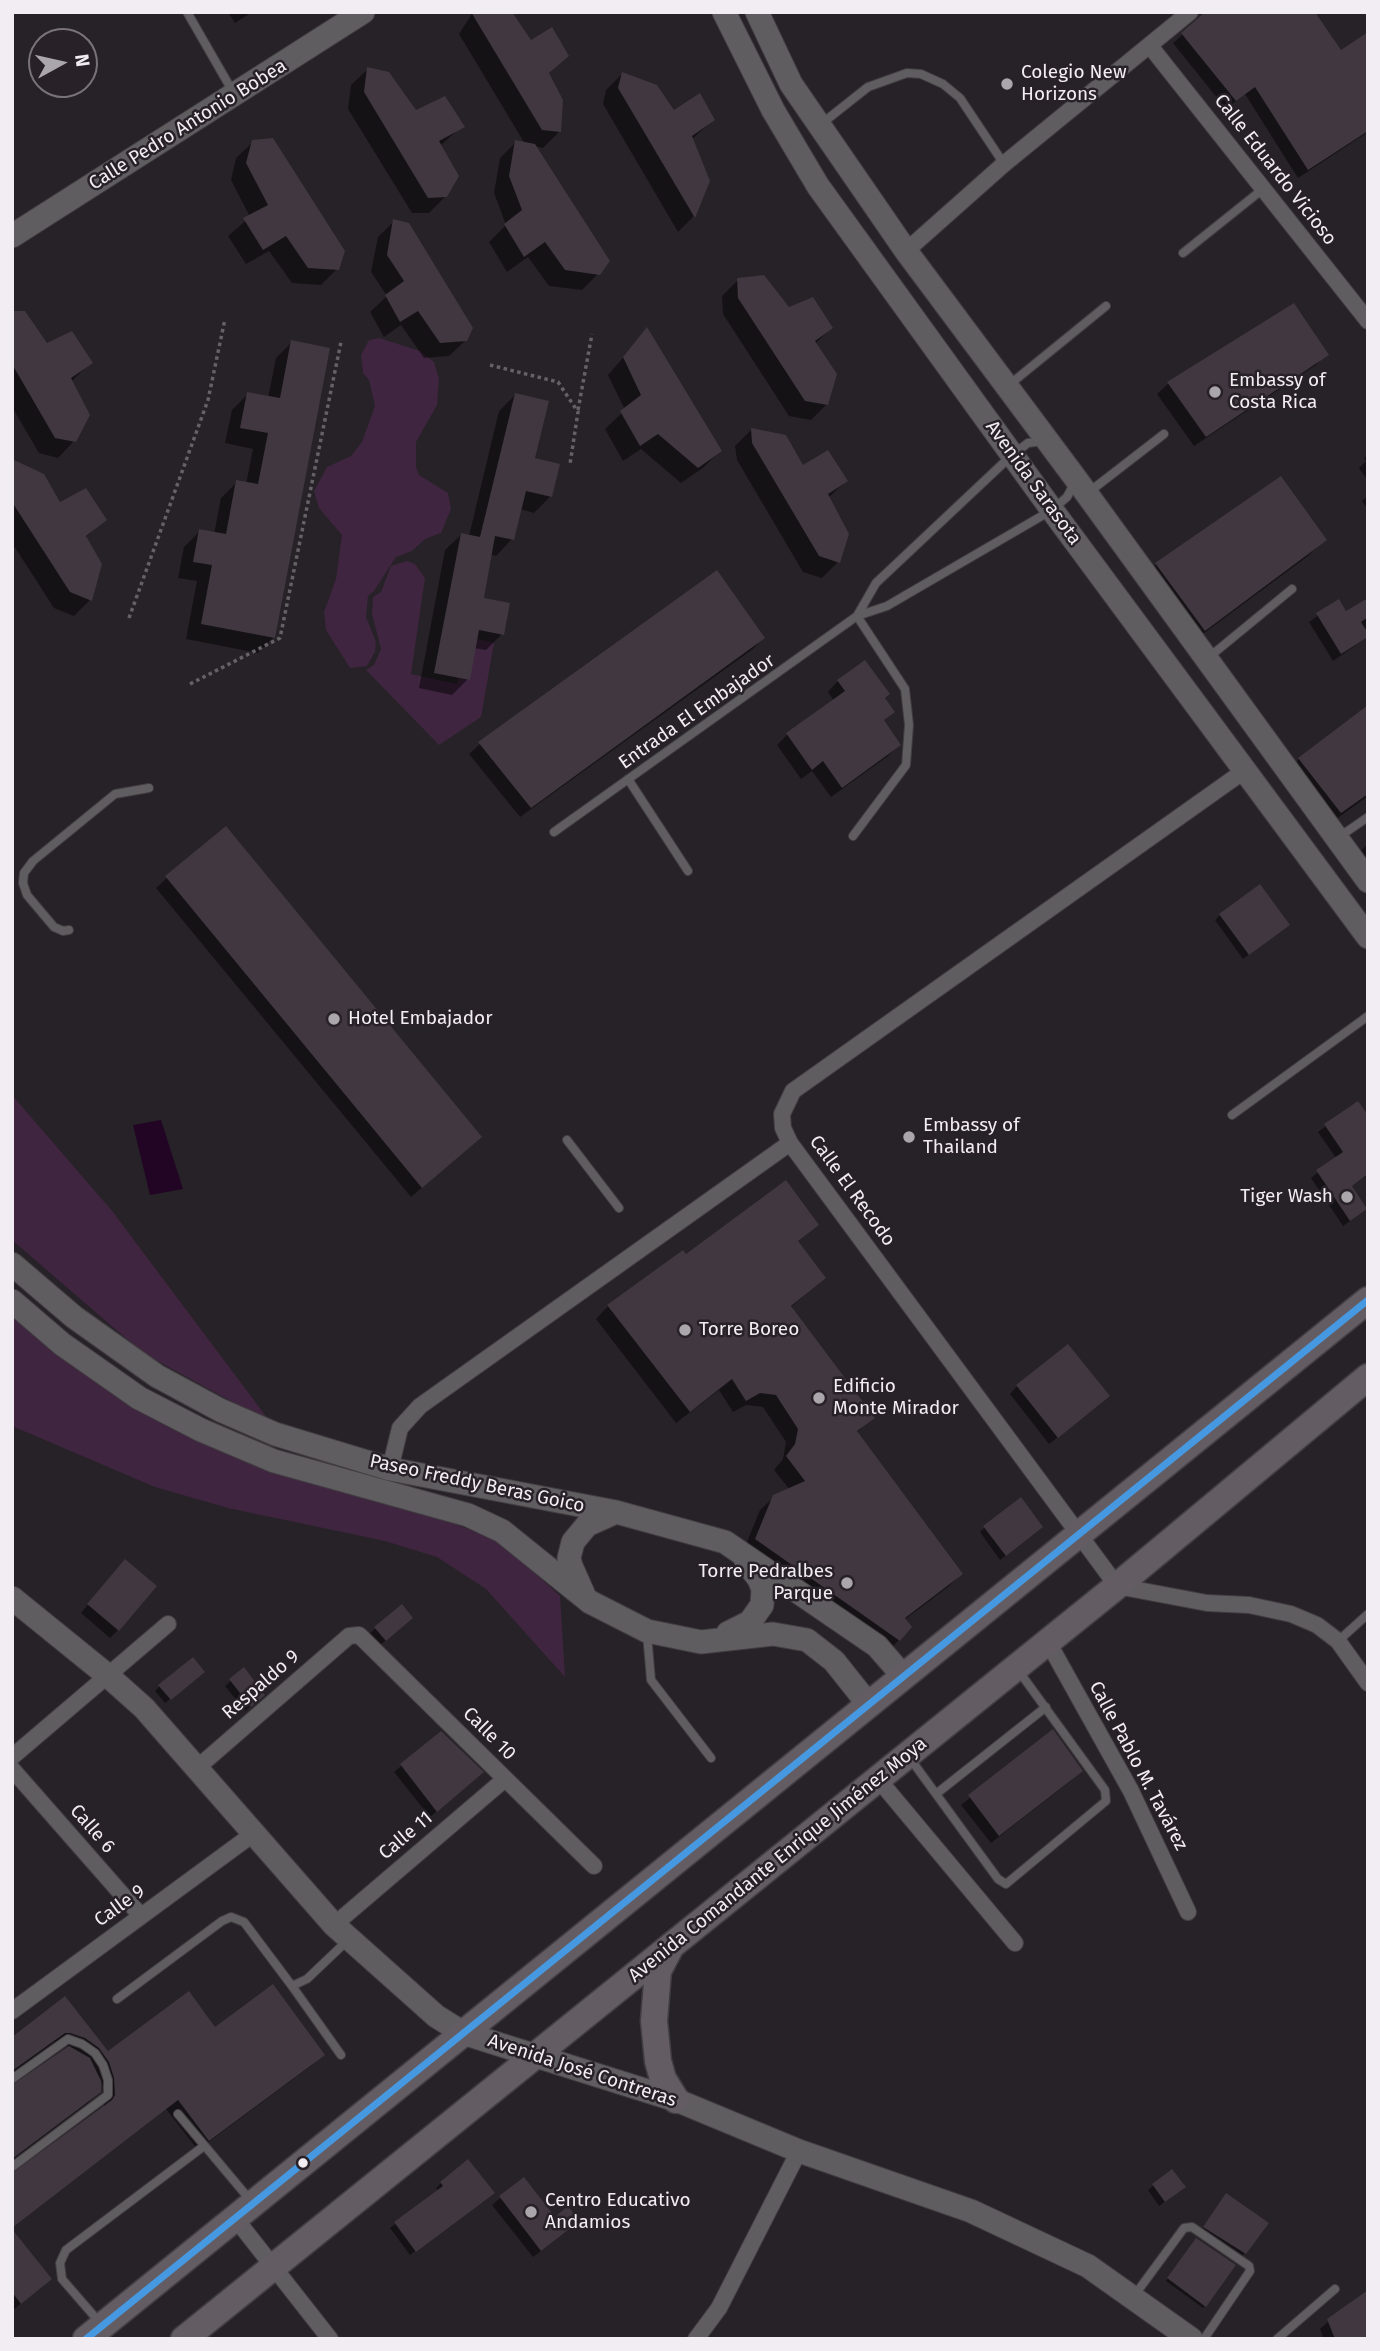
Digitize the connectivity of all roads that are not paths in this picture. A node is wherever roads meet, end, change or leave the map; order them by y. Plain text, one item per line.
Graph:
1 (187, 12) edge
2 (363, 12) edge
3 (724, 12) edge
4 (757, 12) edge
5 (1190, 12) edge
6 (1150, 46) junction
7 (235, 95) junction
8 (819, 126) junction
9 (1004, 164) junction
10 (1263, 189) junction
11 (12, 236) edge
12 (906, 251) junction
13 (1183, 253) dead end
14 (1106, 306) dead end
15 (1365, 312) edge
16 (1006, 387) junction
17 (1164, 434) dead end
18 (1047, 441) junction
19 (1012, 455) junction
20 (1082, 486) junction
21 (1052, 510) junction
22 (1292, 589) dead end
23 (857, 616) junction
24 (1206, 660) junction
25 (1244, 771) junction
26 (628, 779) junction
27 (149, 788) dead end
28 (1368, 817) edge
29 (554, 832) dead end
30 (853, 836) dead end
31 (1337, 839) junction
32 (688, 871) dead end
33 (1368, 881) edge
34 (69, 930) dead end
35 (1368, 937) edge
36 (1368, 1016) edge
37 (1232, 1115) dead end
38 (567, 1140) dead end
39 (790, 1143) junction
40 (619, 1208) dead end
41 (12, 1264) edge
42 (1368, 1300) edge
43 (12, 1301) edge
44 (1368, 1377) edge
45 (390, 1469) junction
46 (616, 1512) junction
47 (1079, 1535) junction
48 (725, 1542) junction
49 (1117, 1586) junction
50 (12, 1598) edge
51 (590, 1602) junction
52 (1368, 1614) edge
53 (168, 1623) dead end
54 (647, 1631) junction
55 (354, 1635) joint
56 (1338, 1641) junction
57 (701, 1642) junction
58 (1048, 1642) junction
59 (1017, 1667) junction
60 (107, 1675) junction
61 (904, 1677) junction
62 (1368, 1682) edge
63 (869, 1705) junction
64 (1046, 1707) junction
65 (907, 1755) junction
66 (12, 1757) edge
67 (711, 1758) dead end
68 (197, 1768) junction
69 (12, 1769) edge
70 (505, 1779) junction
71 (878, 1779) junction
72 (936, 1794) junction
73 (253, 1834) junction
74 (594, 1866) dead end
75 (1188, 1912) dead end
76 (141, 1916) junction
77 (342, 1932) junction
78 (1015, 1943) dead end
79 (671, 1946) junction
80 (292, 1986) junction
81 (117, 1999) dead end
82 (12, 2011) edge
83 (463, 2034) junction
84 (341, 2055) dead end
85 (535, 2056) junction
86 (12, 2079) edge
87 (676, 2100) junction
88 (177, 2114) dead end
89 (204, 2146) junction
90 (799, 2151) junction
91 (12, 2167) edge
92 (244, 2211) junction
93 (273, 2267) junction
94 (1335, 2289) dead end
95 (1133, 2297) junction
96 (94, 2332) edge
97 (184, 2339) edge
98 (330, 2339) edge
99 (695, 2339) edge
100 (1191, 2339) edge
101 (1204, 2339) edge
102 (1277, 2339) edge

1 - 7 lane
2 - 7 main road, Calle Pedro Antonio Bobea
3 - 19 main road, Avenida Sarasota
4 - 8 main road, Avenida Sarasota
5 - 6 street
6 - 9 street
6 - 10 street, Calle Eduardo Vicioso
7 - 11 main road, Calle Pedro Antonio Bobea
8 - 9 lane
8 - 12 main road, Avenida Sarasota
9 - 12 street
10 - 13 lane
10 - 15 street, Calle Eduardo Vicioso
12 - 16 main road, Avenida Sarasota
14 - 16 lane
16 - 18 main road, Avenida Sarasota
17 - 20 lane
18 - 19 lane, Entrada El Embajador
18 - 20 main road, Avenida Sarasota
19 - 21 main road, Avenida Sarasota
19 - 23 lane, Entrada El Embajador
20 - 21 lane
20 - 24 main road, Avenida Sarasota
21 - 23 lane, Entrada El Embajador
21 - 25 main road, Avenida Sarasota
22 - 24 lane
23 - 26 lane, Entrada El Embajador
23 - 30 lane
24 - 31 main road, Avenida Sarasota
25 - 35 main road, Avenida Sarasota
25 - 39 street, Calle El Recodo
26 - 29 lane, Entrada El Embajador
26 - 32 lane
27 - 34 lane
28 - 31 lane
31 - 33 main road, Avenida Sarasota
36 - 37 lane
38 - 40 lane
39 - 45 street
39 - 47 street, Calle El Recodo
41 - 45 main road, Paseo Freddy Beras Goico
42 - 47 main road
43 - 51 main road, Paseo Freddy Beras Goico
44 - 49 main road, Avenida Comandante Enrique Jiménez Moya
45 - 46 main road, Paseo Freddy Beras Goico
46 - 48 main road, Paseo Freddy Beras Goico
46 - 51 main road
47 - 49 street, Calle El Recodo
47 - 61 main road
48 - 57 main road
48 - 61 main road, Paseo Freddy Beras Goico
49 - 56 street
49 - 58 main road, Avenida Comandante Enrique Jiménez Moya
50 - 60 main road, Avenida José Contreras
51 - 54 main road, Paseo Freddy Beras Goico
52 - 56 lane
53 - 60 street
54 - 57 main road, Paseo Freddy Beras Goico
54 - 67 lane
55 - 68 street, Respaldo 9
55 - 70 street, Calle 10
56 - 62 street
57 - 63 main road, Paseo Freddy Beras Goico
58 - 59 main road, Avenida Comandante Enrique Jiménez Moya
58 - 75 street, Calle Pablo M. Tavárez
59 - 64 lane
59 - 65 main road, Avenida Comandante Enrique Jiménez Moya
60 - 66 street
60 - 68 main road, Avenida José Contreras
61 - 63 main road
63 - 83 main road
64 - 72 lane
64 - 72 lane
65 - 71 main road, Avenida Comandante Enrique Jiménez Moya
65 - 72 lane
68 - 73 main road, Avenida José Contreras
69 - 76 street, Calle 6
70 - 74 street, Calle 10
70 - 77 street, Calle 11
71 - 78 street
71 - 79 main road, Avenida Comandante Enrique Jiménez Moya
73 - 76 street, Calle 9
73 - 77 main road, Avenida José Contreras
76 - 82 street, Calle 9
77 - 80 lane
77 - 83 main road, Avenida José Contreras
79 - 85 main road, Avenida Comandante Enrique Jiménez Moya
79 - 87 main road
80 - 81 lane
80 - 84 lane
83 - 85 main road, Avenida José Contreras
83 - 92 main road
85 - 87 main road, Avenida José Contreras
85 - 93 main road, Avenida Comandante Enrique Jiménez Moya
86 - 91 lane
87 - 90 main road, Avenida José Contreras
88 - 89 lane
89 - 92 lane
89 - 96 lane
90 - 95 main road, Avenida José Contreras
90 - 99 street
92 - 93 street
92 - 96 main road
93 - 97 main road, Avenida Comandante Enrique Jiménez Moya
93 - 98 street
94 - 102 lane
95 - 100 main road, Avenida José Contreras
95 - 101 lane

